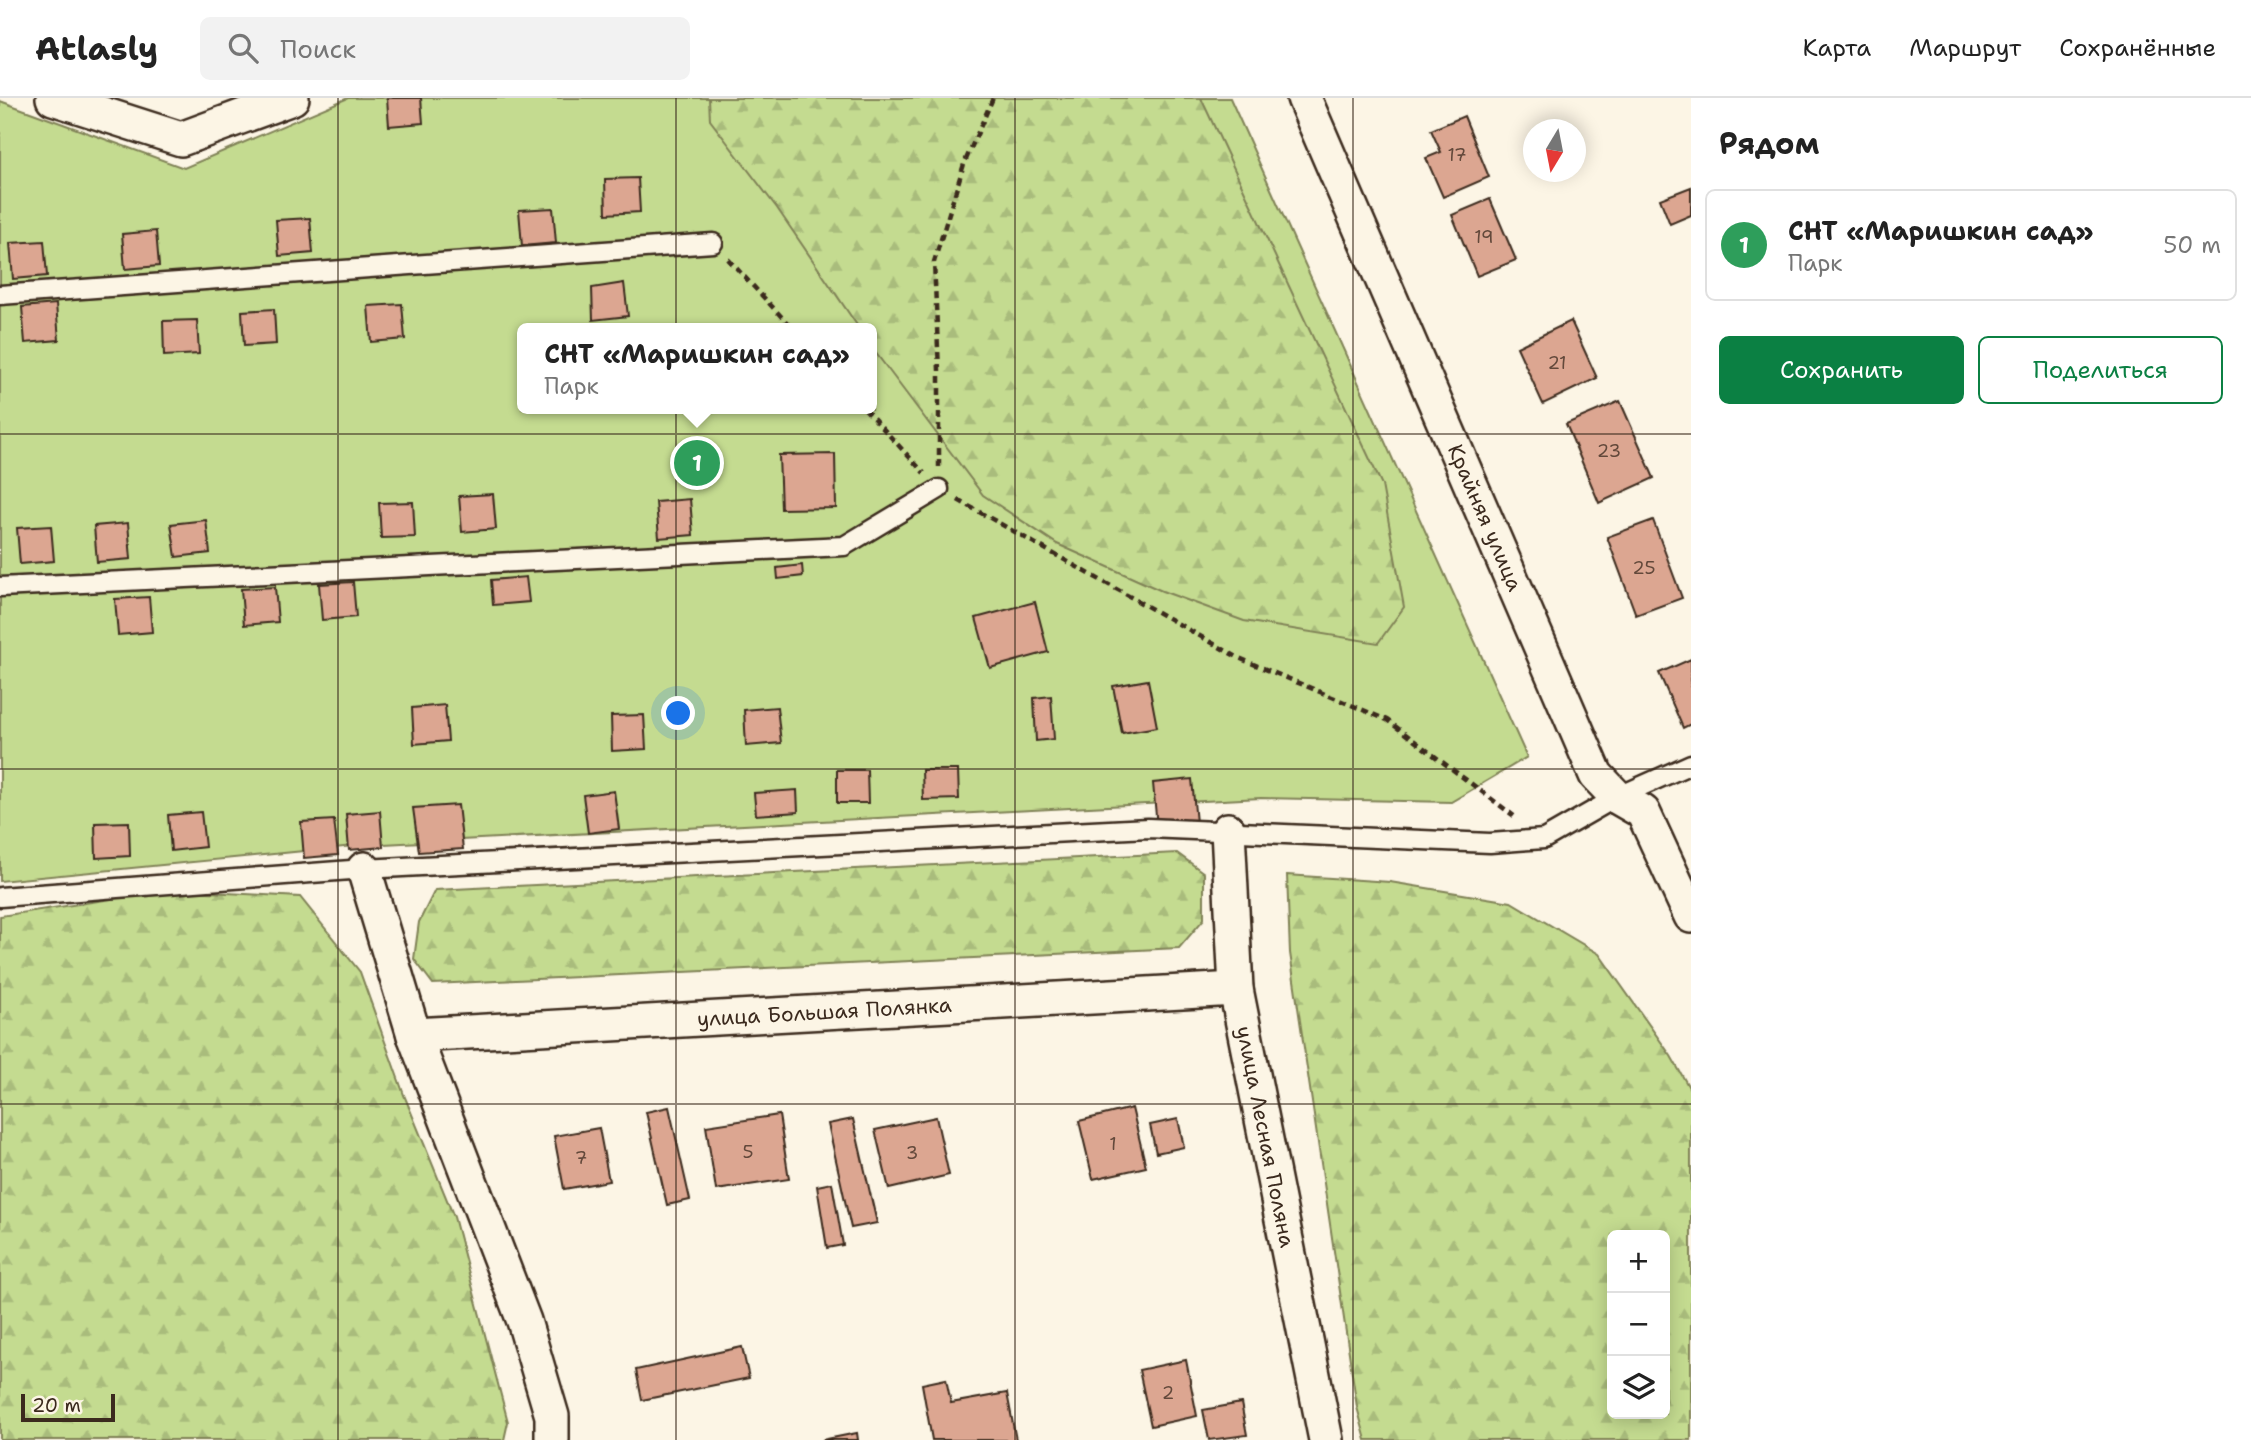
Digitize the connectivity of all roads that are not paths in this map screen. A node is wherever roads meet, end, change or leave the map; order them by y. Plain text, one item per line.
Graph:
1 (53, 98) edge
2 (292, 98) edge
3 (1304, 98) edge
4 (713, 243) road end
5 (0, 295) edge
6 (939, 489) road end
7 (0, 587) edge
8 (1691, 764) edge
9 (1617, 797) junction
10 (1228, 830) junction
11 (364, 869) junction
12 (0, 897) edge
13 (1691, 916) edge
14 (1236, 989) junction
15 (414, 1035) junction
16 (552, 1440) edge
17 (1326, 1440) edge

1 - 2 street
3 - 9 street, Крайняя улица
4 - 5 lane
6 - 7 lane
8 - 9 lane
9 - 10 lane
9 - 13 street, Крайняя улица
10 - 11 lane
10 - 14 street, улица Лесная Поляна
11 - 12 lane
11 - 15 street
14 - 15 street, улица Большая Полянка
14 - 17 street, улица Лесная Поляна
15 - 16 street

